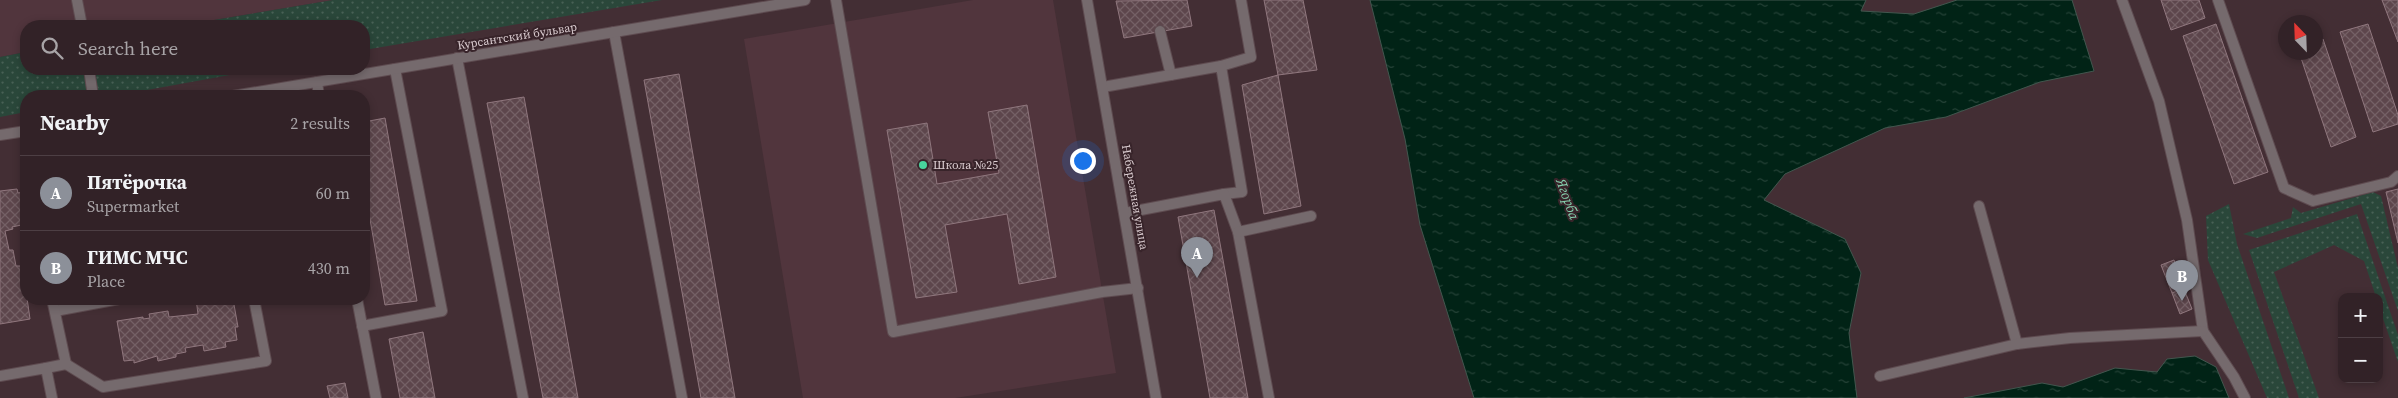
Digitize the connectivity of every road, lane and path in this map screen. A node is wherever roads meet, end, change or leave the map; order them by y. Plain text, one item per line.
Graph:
1 (77, 0) edge
2 (805, 0) edge
3 (836, 0) edge
4 (1087, 0) edge
5 (1241, 0) edge
6 (2122, 0) edge
7 (2218, 0) edge
8 (81, 20) edge
9 (1160, 31) dead end
10 (614, 32) junction
11 (457, 58) junction
12 (1221, 66) junction
13 (394, 69) junction
14 (370, 73) edge
15 (90, 75) edge
16 (358, 75) edge
17 (1172, 75) junction
18 (316, 82) junction
19 (1103, 87) junction
20 (92, 90) edge
21 (269, 90) edge
22 (318, 90) edge
23 (20, 132) edge
24 (0, 135) edge
25 (2398, 176) edge
26 (1224, 194) junction
27 (1979, 206) dead end
28 (1124, 213) junction
29 (1311, 216) dead end
30 (1238, 232) junction
31 (1138, 288) junction
32 (54, 305) edge
33 (87, 305) edge
34 (255, 305) edge
35 (358, 305) edge
36 (55, 311) junction
37 (362, 326) junction
38 (2203, 331) junction
39 (2017, 344) junction
40 (66, 364) junction
41 (46, 368) junction
42 (0, 376) edge
43 (1880, 376) dead end
44 (52, 398) edge
45 (376, 398) edge
46 (522, 398) edge
47 (682, 398) edge
48 (1156, 398) edge
49 (1269, 398) edge
50 (2245, 398) edge

1 - 8 street
2 - 10 street, Курсантский бульвар
3 - 31 street
4 - 19 street, Набережная улица
5 - 12 street
6 - 38 street
7 - 25 street
9 - 17 street
10 - 11 street, Курсантский бульвар
10 - 47 street
11 - 13 street, Курсантский бульвар
11 - 46 street
12 - 17 street
12 - 26 street
13 - 14 street, Курсантский бульвар
13 - 37 street
15 - 20 street
16 - 18 street, Курсантский бульвар
17 - 19 street
18 - 21 street, Курсантский бульвар
18 - 22 street
19 - 28 street, Набережная улица
23 - 24 street
26 - 28 street
26 - 30 street
27 - 39 street
28 - 31 street, Набережная улица
29 - 30 street
30 - 49 street
31 - 48 street, Набережная улица
32 - 36 street
33 - 36 street
34 - 40 street
35 - 37 street
36 - 40 street
37 - 45 street
38 - 39 street
38 - 50 street
39 - 43 street
40 - 41 street
41 - 42 street
41 - 44 street

